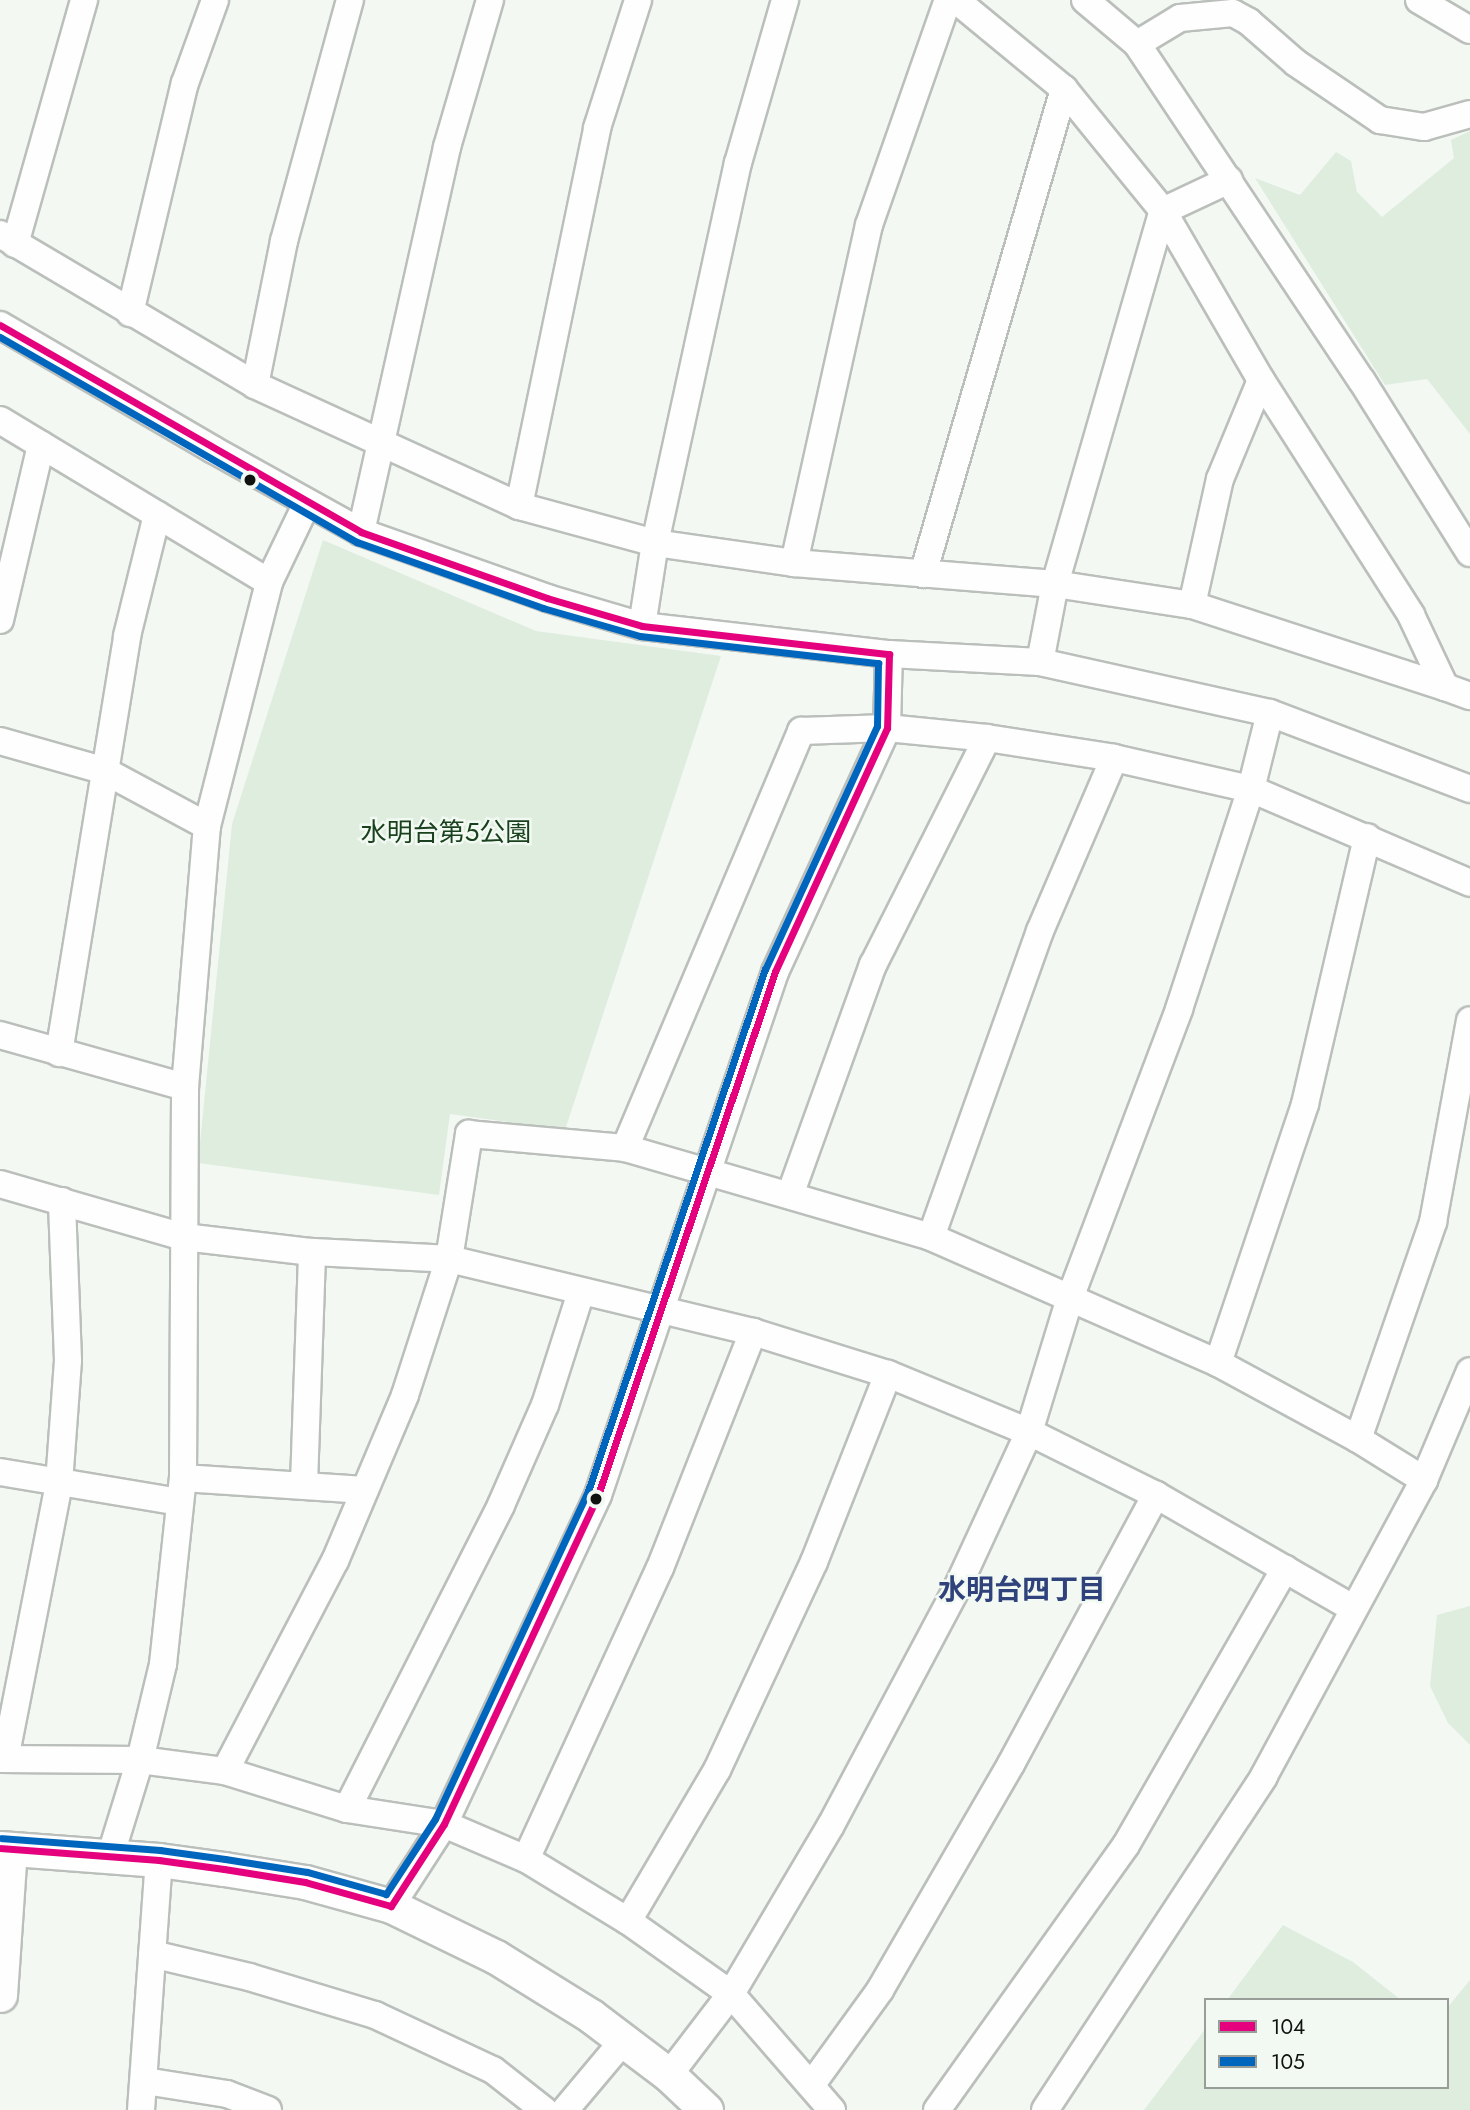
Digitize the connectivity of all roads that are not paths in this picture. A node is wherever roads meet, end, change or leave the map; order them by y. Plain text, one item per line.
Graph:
1 (83, 0) edge
2 (215, 0) edge
3 (350, 0) edge
4 (490, 0) edge
5 (638, 0) edge
6 (785, 0) edge
7 (948, 0) edge
8 (956, 0) edge
9 (1085, 0) edge
10 (1419, 0) edge
11 (1470, 30) edge
12 (1137, 44) junction
13 (1064, 89) junction
14 (1470, 114) edge
15 (1229, 180) junction
16 (1163, 211) junction
17 (8, 239) edge
18 (130, 313) junction
19 (0, 325) edge
20 (1261, 380) junction
21 (255, 385) junction
22 (0, 420) edge
23 (379, 444) junction
24 (41, 445) junction
25 (306, 503) junction
26 (519, 506) junction
27 (157, 515) junction
28 (361, 531) junction
29 (655, 543) junction
30 (1470, 553) edge
31 (794, 563) junction
32 (923, 574) junction
33 (269, 582) junction
34 (1055, 584) junction
35 (1192, 605) junction
36 (0, 620) edge
37 (642, 626) junction
38 (889, 654) junction
39 (1040, 662) junction
40 (1445, 687) junction
41 (1470, 696) edge
42 (1270, 713) junction
43 (887, 728) junction
44 (987, 738) junction
45 (0, 741) edge
46 (1114, 758) junction
47 (105, 771) junction
48 (1251, 789) junction
49 (1470, 789) edge
50 (206, 826) junction
51 (1367, 837) junction
52 (1470, 883) edge
53 (1470, 1020) edge
54 (0, 1035) edge
55 (59, 1053) junction
56 (185, 1087) junction
57 (625, 1148) junction
58 (705, 1172) junction
59 (0, 1184) edge
60 (790, 1195) junction
61 (62, 1201) junction
62 (184, 1237) junction
63 (931, 1237) junction
64 (312, 1252) junction
65 (449, 1259) junction
66 (581, 1292) junction
67 (1070, 1298) junction
68 (662, 1308) junction
69 (753, 1332) junction
70 (1218, 1363) junction
71 (1470, 1371) edge
72 (888, 1374) junction
73 (1029, 1432) junction
74 (1358, 1439) junction
75 (0, 1472) edge
76 (1424, 1480) junction
77 (59, 1483) junction
78 (304, 1484) junction
79 (181, 1490) junction
80 (365, 1490) junction
81 (1156, 1495) junction
82 (1285, 1569) junction
83 (1354, 1609) junction
84 (3, 1759) edge
85 (140, 1760) junction
86 (225, 1771) junction
87 (346, 1810) junction
88 (444, 1824) junction
89 (5, 1849) edge
90 (110, 1857) junction
91 (526, 1858) junction
92 (159, 1860) junction
93 (391, 1906) junction
94 (628, 1921) junction
95 (152, 1954) junction
96 (731, 1994) junction
97 (0, 1995) edge
98 (622, 2041) junction
99 (669, 2075) junction
100 (145, 2081) junction
101 (812, 2084) junction
102 (142, 2110) edge
103 (268, 2110) edge
104 (544, 2110) edge
105 (565, 2110) edge
106 (706, 2110) edge
107 (832, 2110) edge
108 (937, 2110) edge
109 (1045, 2110) edge

1 - 17 street
2 - 18 street
3 - 21 street
4 - 23 street
5 - 26 street
6 - 29 street
7 - 31 street
8 - 13 street
9 - 12 street
10 - 11 street
12 - 14 street
12 - 15 street
13 - 16 street
13 - 32 street
15 - 16 street
15 - 30 street
16 - 20 street
16 - 34 street
17 - 18 street
18 - 21 street
19 - 25 street
20 - 35 street
20 - 40 street
21 - 23 street
22 - 24 street
23 - 26 street
23 - 28 street
24 - 27 street
24 - 36 street
25 - 28 street
25 - 33 street
26 - 29 street
27 - 33 street
27 - 47 street
28 - 37 street
29 - 31 street
29 - 37 street
31 - 32 street
32 - 34 street
33 - 50 street
34 - 35 street
34 - 39 street
35 - 40 street
37 - 38 street
38 - 39 street
38 - 43 street
39 - 42 street
40 - 41 street
42 - 48 street
42 - 49 street
43 - 44 street
43 - 57 street
43 - 58 street
44 - 46 street
44 - 60 street
45 - 47 street
46 - 48 street
46 - 63 street
47 - 50 street
47 - 55 street
48 - 51 street
48 - 67 street
50 - 56 street
51 - 52 street
51 - 70 street
53 - 74 street
54 - 55 street
55 - 56 street
56 - 62 street
57 - 58 street
57 - 65 street
58 - 60 street
58 - 68 street
59 - 61 street
60 - 63 street
61 - 62 street
61 - 77 street
62 - 64 street
62 - 79 street
63 - 67 street
64 - 65 street
64 - 78 street
65 - 66 street
65 - 80 street
66 - 68 street
66 - 87 street
67 - 70 street
67 - 73 street
68 - 69 street
68 - 88 street
69 - 72 street
69 - 91 street
70 - 74 street
71 - 76 street
72 - 73 street
72 - 94 street
73 - 81 street
73 - 96 street
74 - 76 street
75 - 77 street
76 - 83 street
77 - 79 street
77 - 84 street
78 - 79 street
78 - 80 street
79 - 85 street
80 - 86 street
81 - 82 street
81 - 101 street
82 - 83 street
82 - 108 street
83 - 109 street
84 - 85 street
85 - 86 street
85 - 90 street
86 - 87 street
87 - 88 street
88 - 91 street
88 - 93 street
89 - 90 street
89 - 97 street
90 - 92 street
91 - 94 street
92 - 93 street
92 - 95 street
93 - 98 street
94 - 96 street
95 - 100 street
95 - 104 street
96 - 99 street
96 - 101 street
98 - 99 street
98 - 105 street
99 - 106 street
100 - 102 street
100 - 103 street
101 - 107 street

